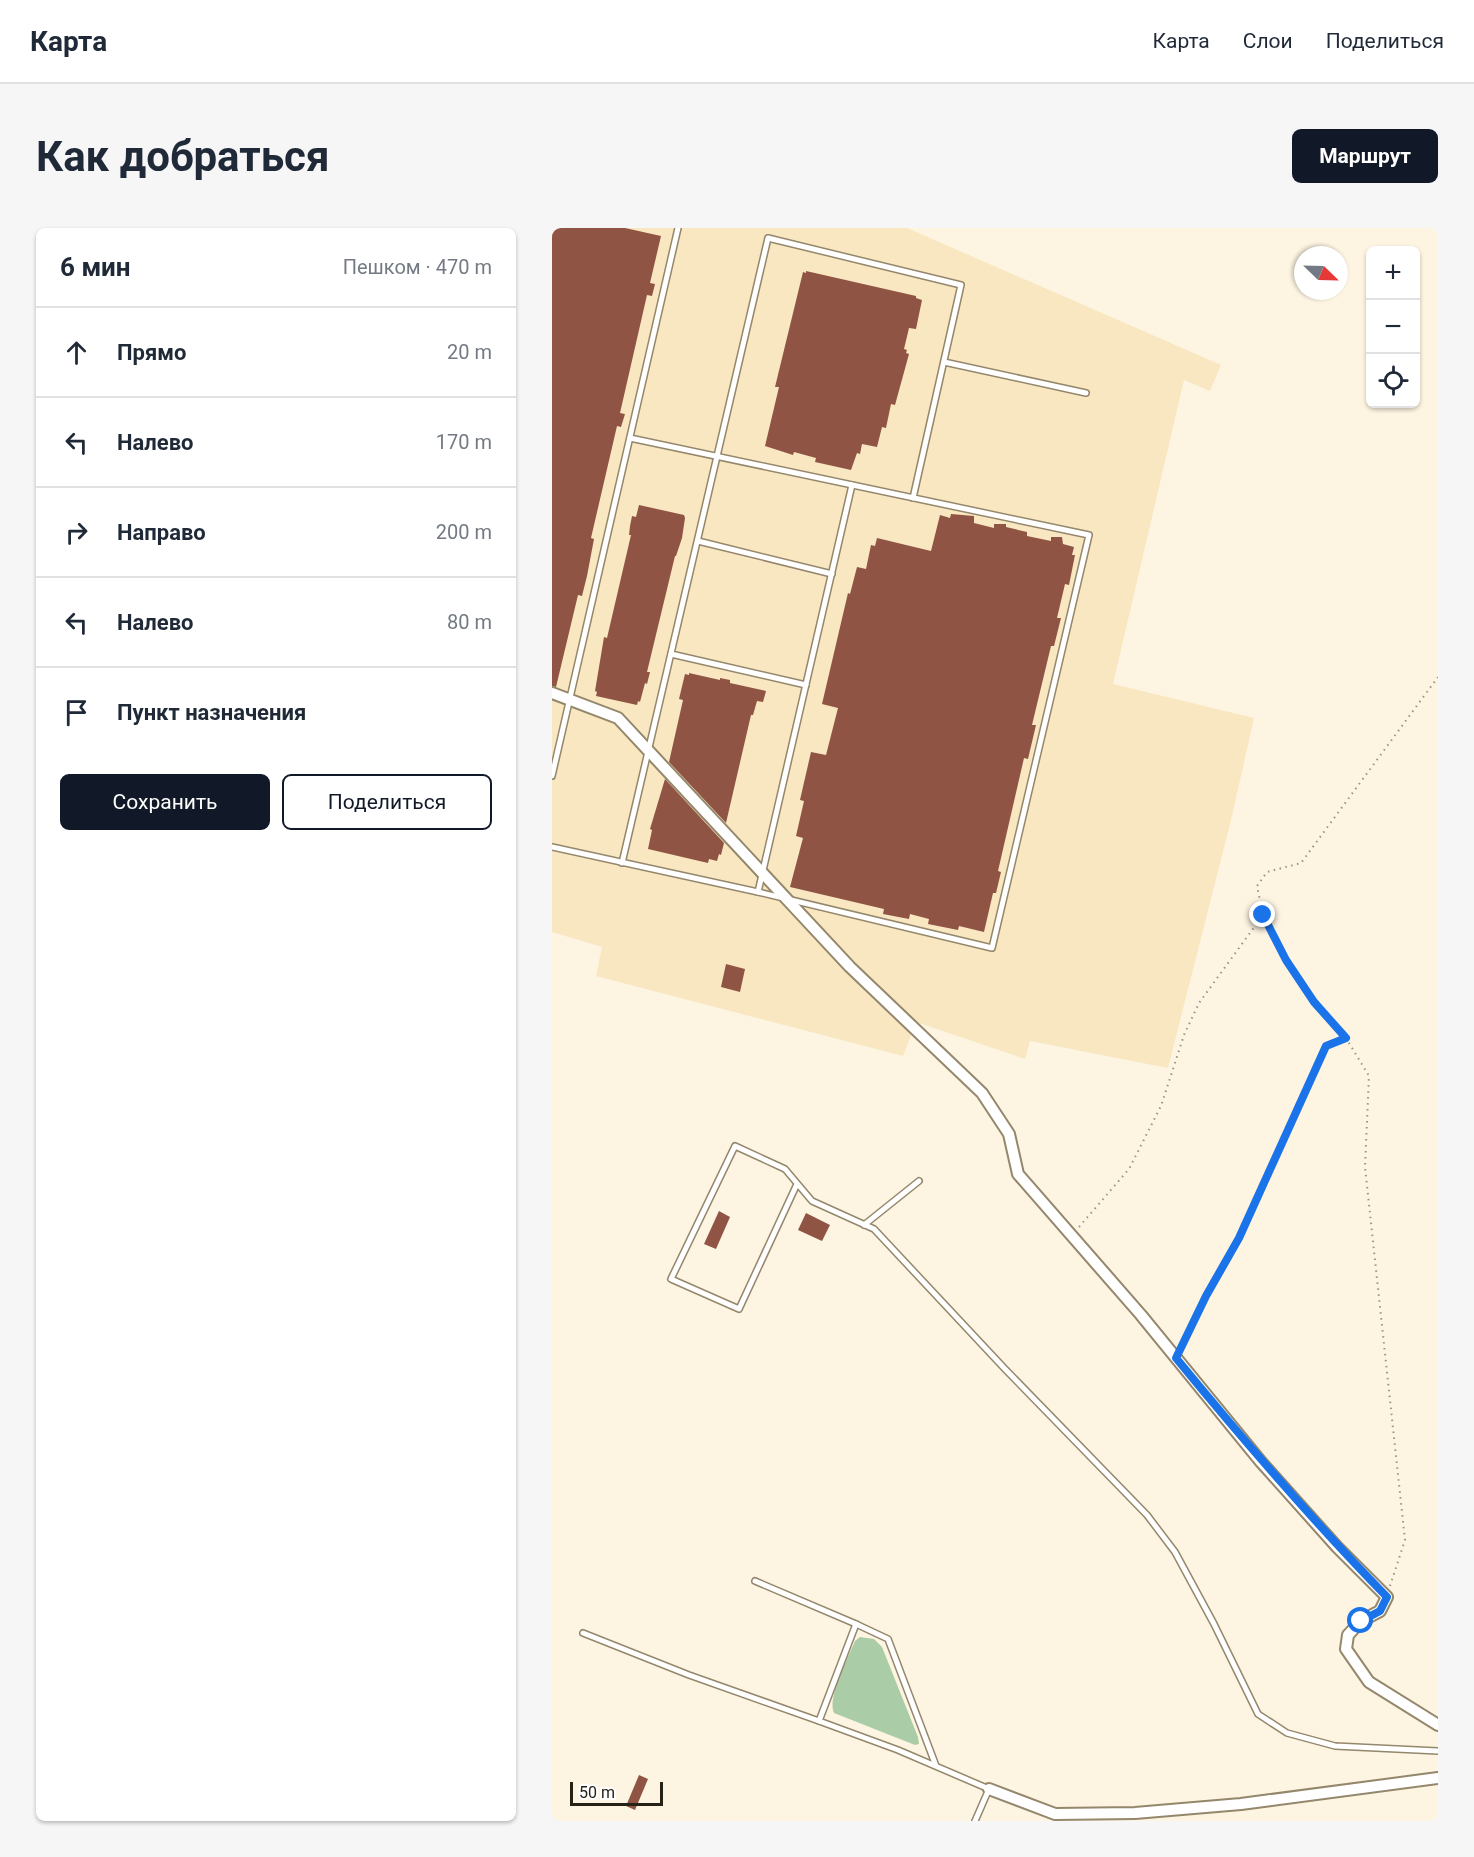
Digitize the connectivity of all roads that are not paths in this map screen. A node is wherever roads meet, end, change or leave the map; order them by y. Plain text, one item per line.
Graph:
1 (678, 228) edge
2 (944, 362) junction
3 (1086, 393) dead end
4 (630, 438) junction
5 (718, 456) junction
6 (852, 485) junction
7 (913, 498) junction
8 (698, 541) junction
9 (832, 574) junction
10 (671, 654) junction
11 (806, 686) junction
12 (552, 693) edge
13 (552, 776) edge
14 (552, 847) edge
15 (622, 863) junction
16 (758, 892) junction
17 (919, 1181) dead end
18 (797, 1184) junction
19 (864, 1225) junction
20 (755, 1581) dead end
21 (856, 1624) junction
22 (583, 1633) dead end
23 (819, 1721) junction
24 (1438, 1725) edge
25 (1438, 1751) edge
26 (936, 1766) junction
27 (1438, 1778) edge
28 (989, 1789) junction
29 (975, 1821) edge

1 - 4 lane
2 - 3 lane
2 - 5 lane
2 - 7 lane
4 - 5 lane
4 - 13 lane
5 - 6 lane
5 - 8 lane
6 - 7 lane
6 - 9 lane
7 - 16 lane
8 - 9 lane
8 - 10 lane
9 - 11 lane
10 - 11 lane
10 - 15 lane
11 - 16 lane
12 - 24 street
14 - 15 lane
15 - 16 lane
17 - 19 lane
18 - 18 lane
18 - 19 lane
19 - 25 lane
20 - 21 lane
21 - 23 lane
21 - 26 lane
22 - 23 lane
23 - 26 lane
26 - 28 lane
27 - 28 street
28 - 29 lane

